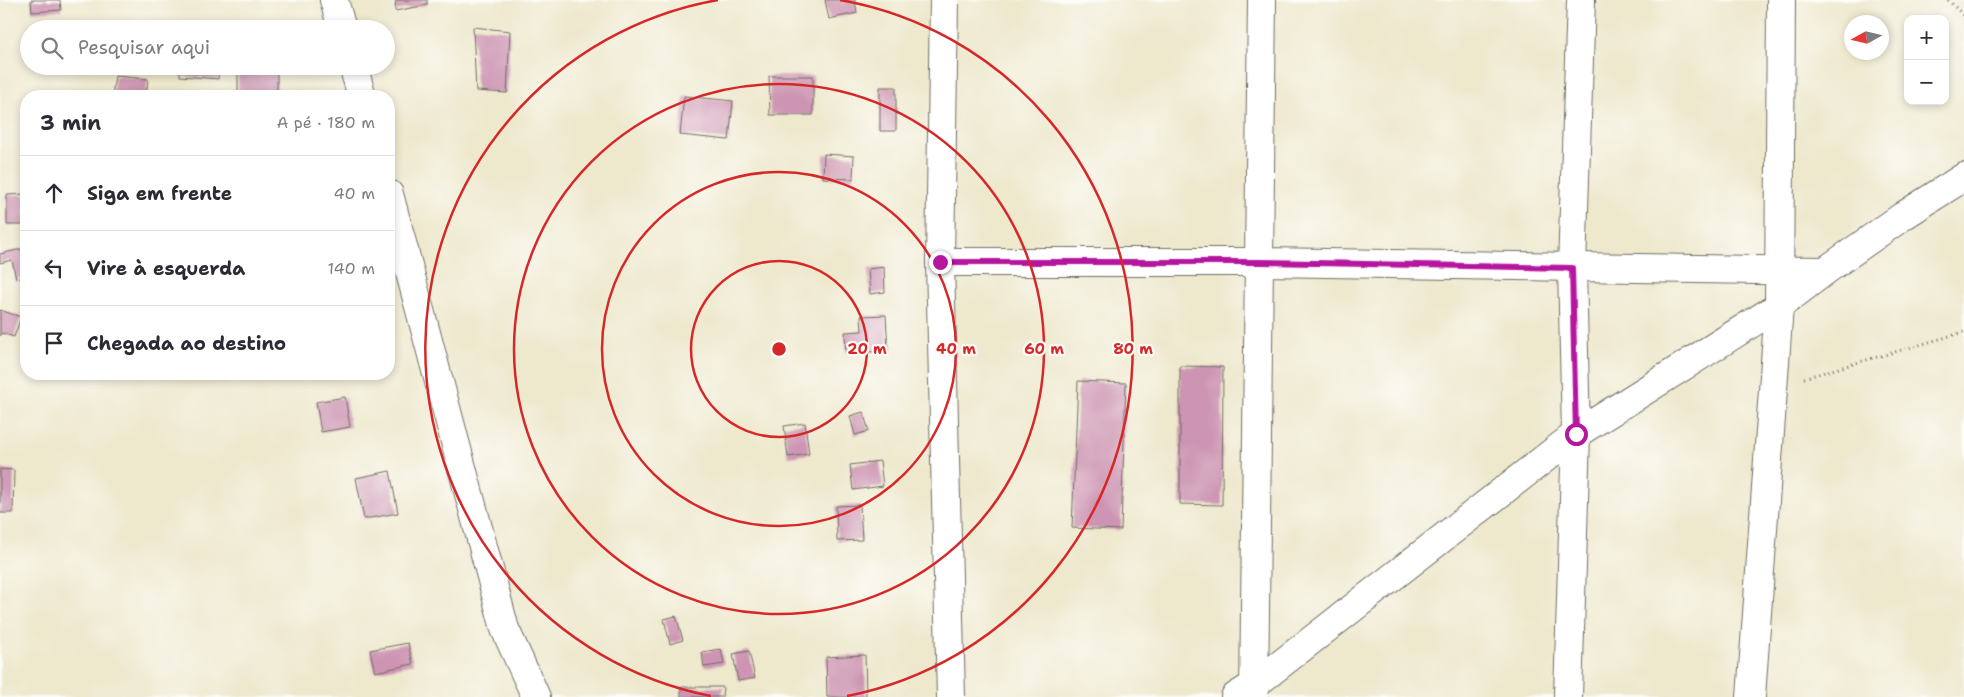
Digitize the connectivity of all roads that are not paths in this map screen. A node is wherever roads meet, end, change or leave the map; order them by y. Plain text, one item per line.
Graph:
1 (334, 0) edge
2 (944, 0) edge
3 (1262, 0) edge
4 (1581, 0) edge
5 (1781, 0) edge
6 (340, 20) edge
7 (356, 75) edge
8 (360, 90) edge
9 (1964, 177) edge
10 (395, 216) edge
11 (940, 262) junction
12 (1260, 262) junction
13 (1572, 268) junction
14 (1778, 270) junction
15 (1825, 271) junction
16 (1779, 306) junction
17 (1576, 434) junction
18 (1248, 693) edge
19 (536, 697) edge
20 (951, 697) edge
21 (1568, 697) edge
22 (1751, 697) edge

1 - 6 street
2 - 11 street
3 - 12 street
4 - 13 street
5 - 14 street
7 - 8 street
9 - 15 street
10 - 19 street
11 - 12 street
11 - 20 street
12 - 13 street
12 - 18 street
13 - 14 street
13 - 17 street
14 - 15 street
14 - 16 street
15 - 16 street
16 - 17 street
16 - 22 street
17 - 18 street
17 - 21 street

